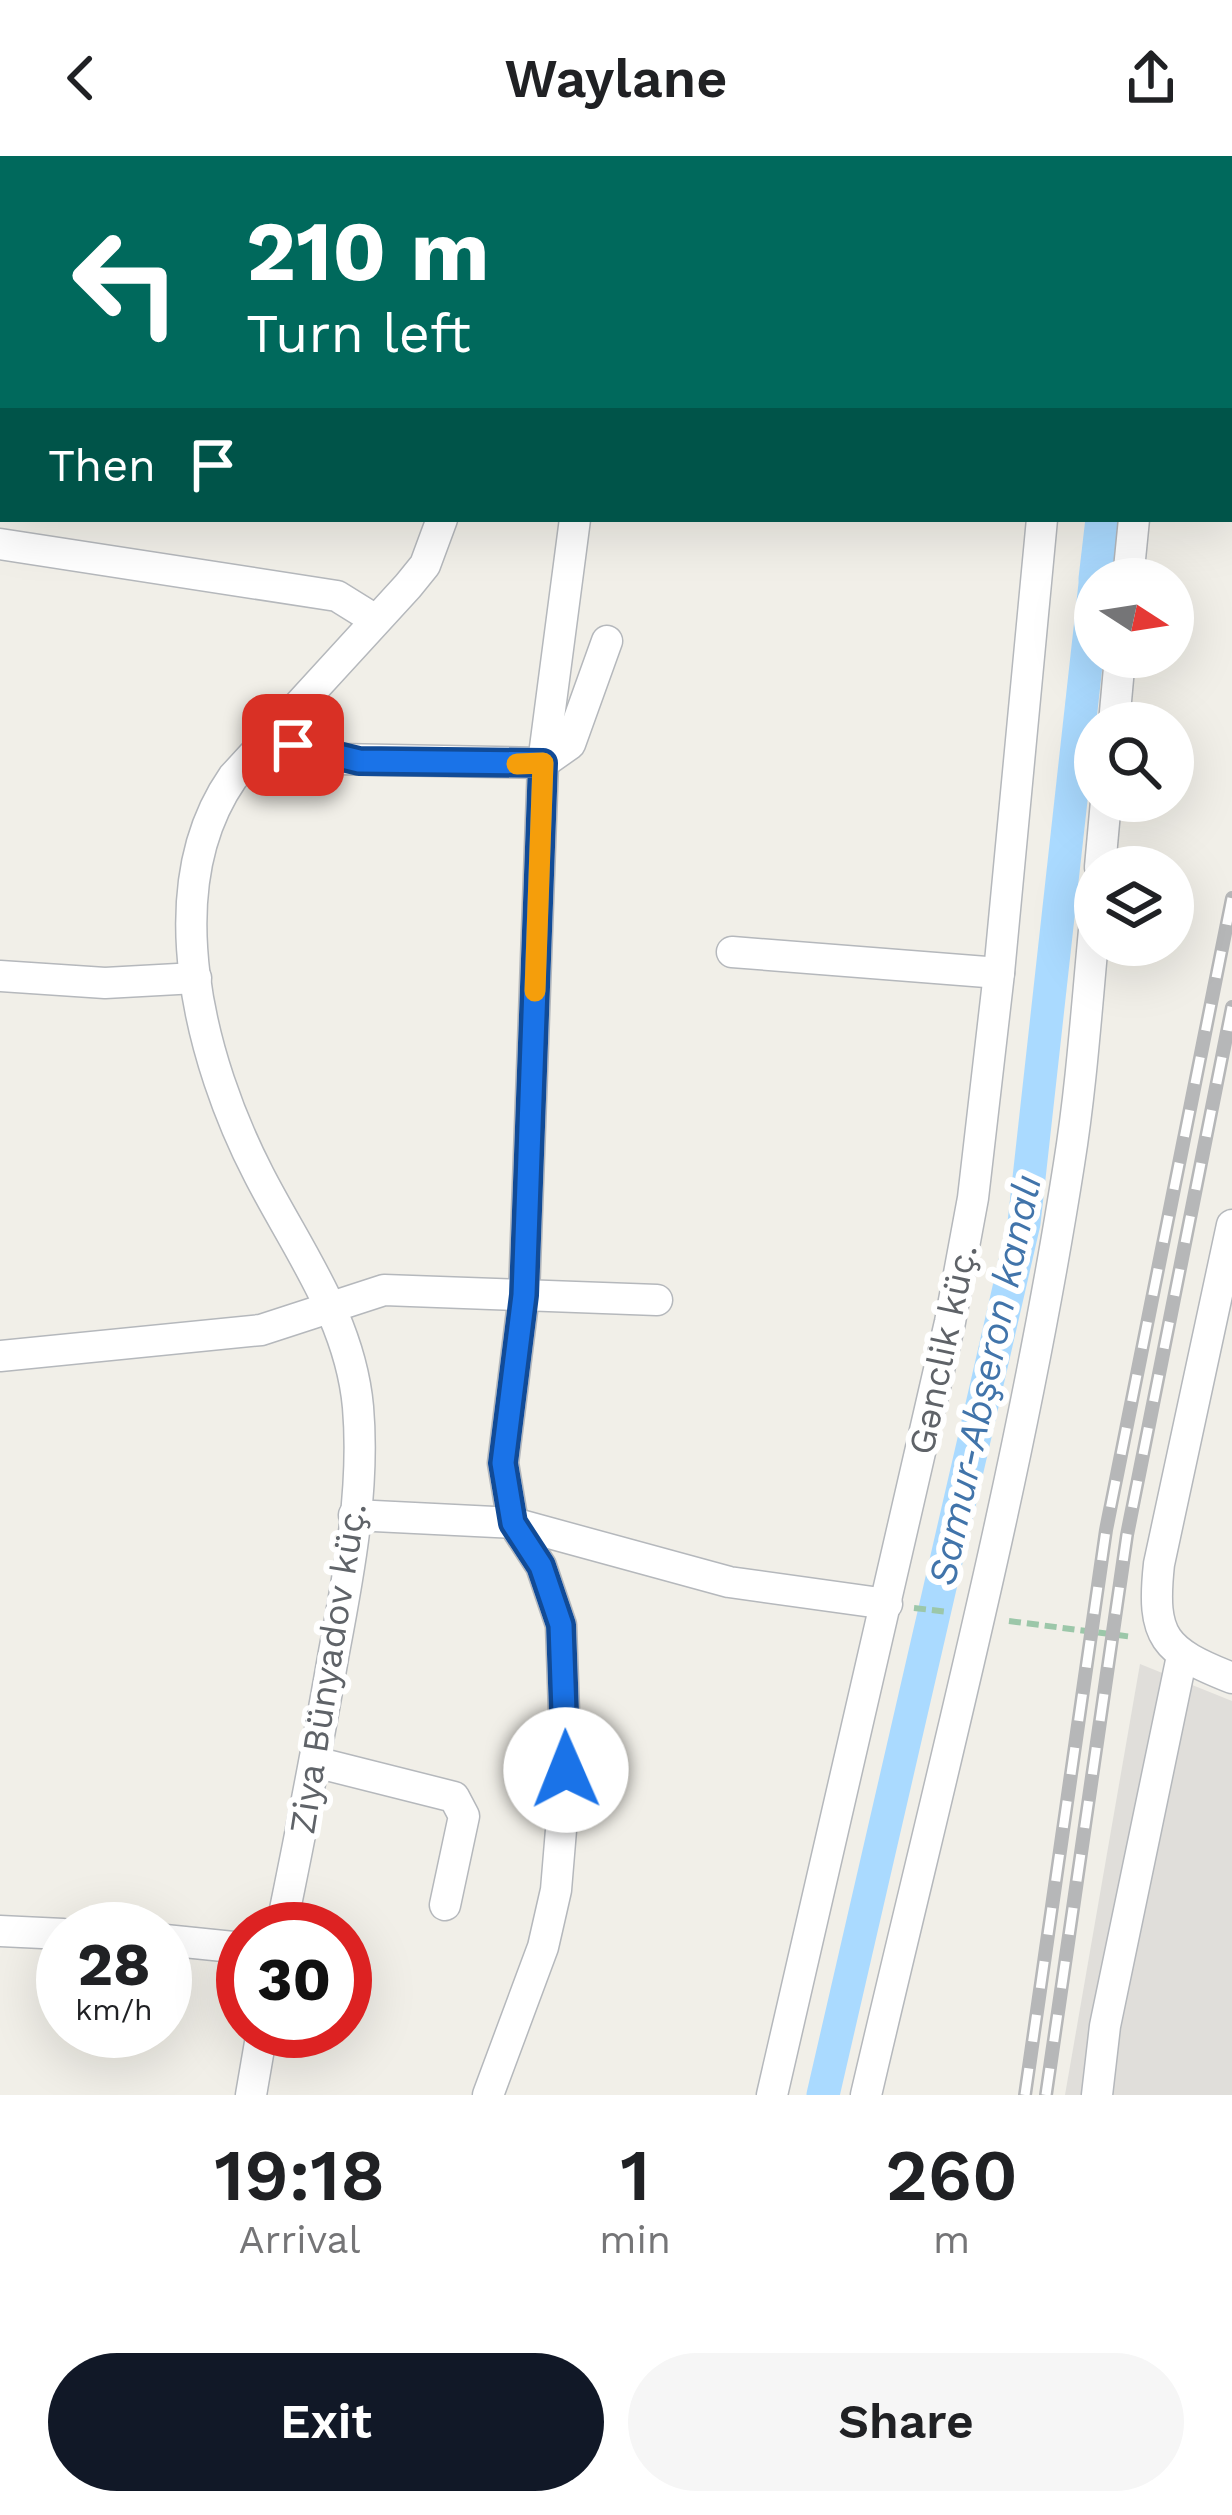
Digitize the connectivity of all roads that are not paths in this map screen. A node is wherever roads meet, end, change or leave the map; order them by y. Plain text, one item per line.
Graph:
1 (441, 522) edge
2 (575, 522) edge
3 (1042, 522) edge
4 (1134, 522) edge
5 (0, 544) edge
6 (1130, 558) edge
7 (374, 619) junction
8 (607, 641) dead end
9 (269, 735) junction
10 (543, 763) junction
11 (732, 952) dead end
12 (1090, 966) edge
13 (999, 974) junction
14 (0, 976) edge
15 (196, 978) junction
16 (1232, 1225) edge
17 (524, 1295) junction
18 (657, 1300) dead end
19 (331, 1305) junction
20 (0, 1356) edge
21 (354, 1516) junction
22 (513, 1523) junction
23 (886, 1604) junction
24 (1171, 1646) junction
25 (1232, 1678) edge
26 (315, 1762) junction
27 (286, 1902) edge
28 (445, 1905) dead end
29 (0, 1931) edge
30 (36, 1933) edge
31 (257, 2058) edge
32 (251, 2095) edge
33 (488, 2095) edge
34 (772, 2095) edge
35 (866, 2095) edge
36 (1096, 2095) edge

1 - 7 street, Ziya Bünyadov küç.
2 - 10 street
3 - 13 street, Gənclik küç.
4 - 6 street
5 - 7 street
7 - 9 street, Ziya Bünyadov küç.
8 - 10 street
9 - 10 street
9 - 15 street, Ziya Bünyadov küç.
10 - 17 street
11 - 13 street
12 - 35 street
13 - 23 street, Gənclik küç.
14 - 15 street
15 - 19 street, Ziya Bünyadov küç.
16 - 24 street
17 - 18 street
17 - 19 street
17 - 22 street
19 - 20 street
19 - 21 street, Ziya Bünyadov küç.
21 - 22 street
21 - 26 street, Ziya Bünyadov küç.
22 - 23 street
22 - 33 street
23 - 34 street, Gənclik küç.
24 - 25 street
24 - 36 street
26 - 27 street, Ziya Bünyadov küç.
26 - 28 street
29 - 30 street
31 - 32 street

